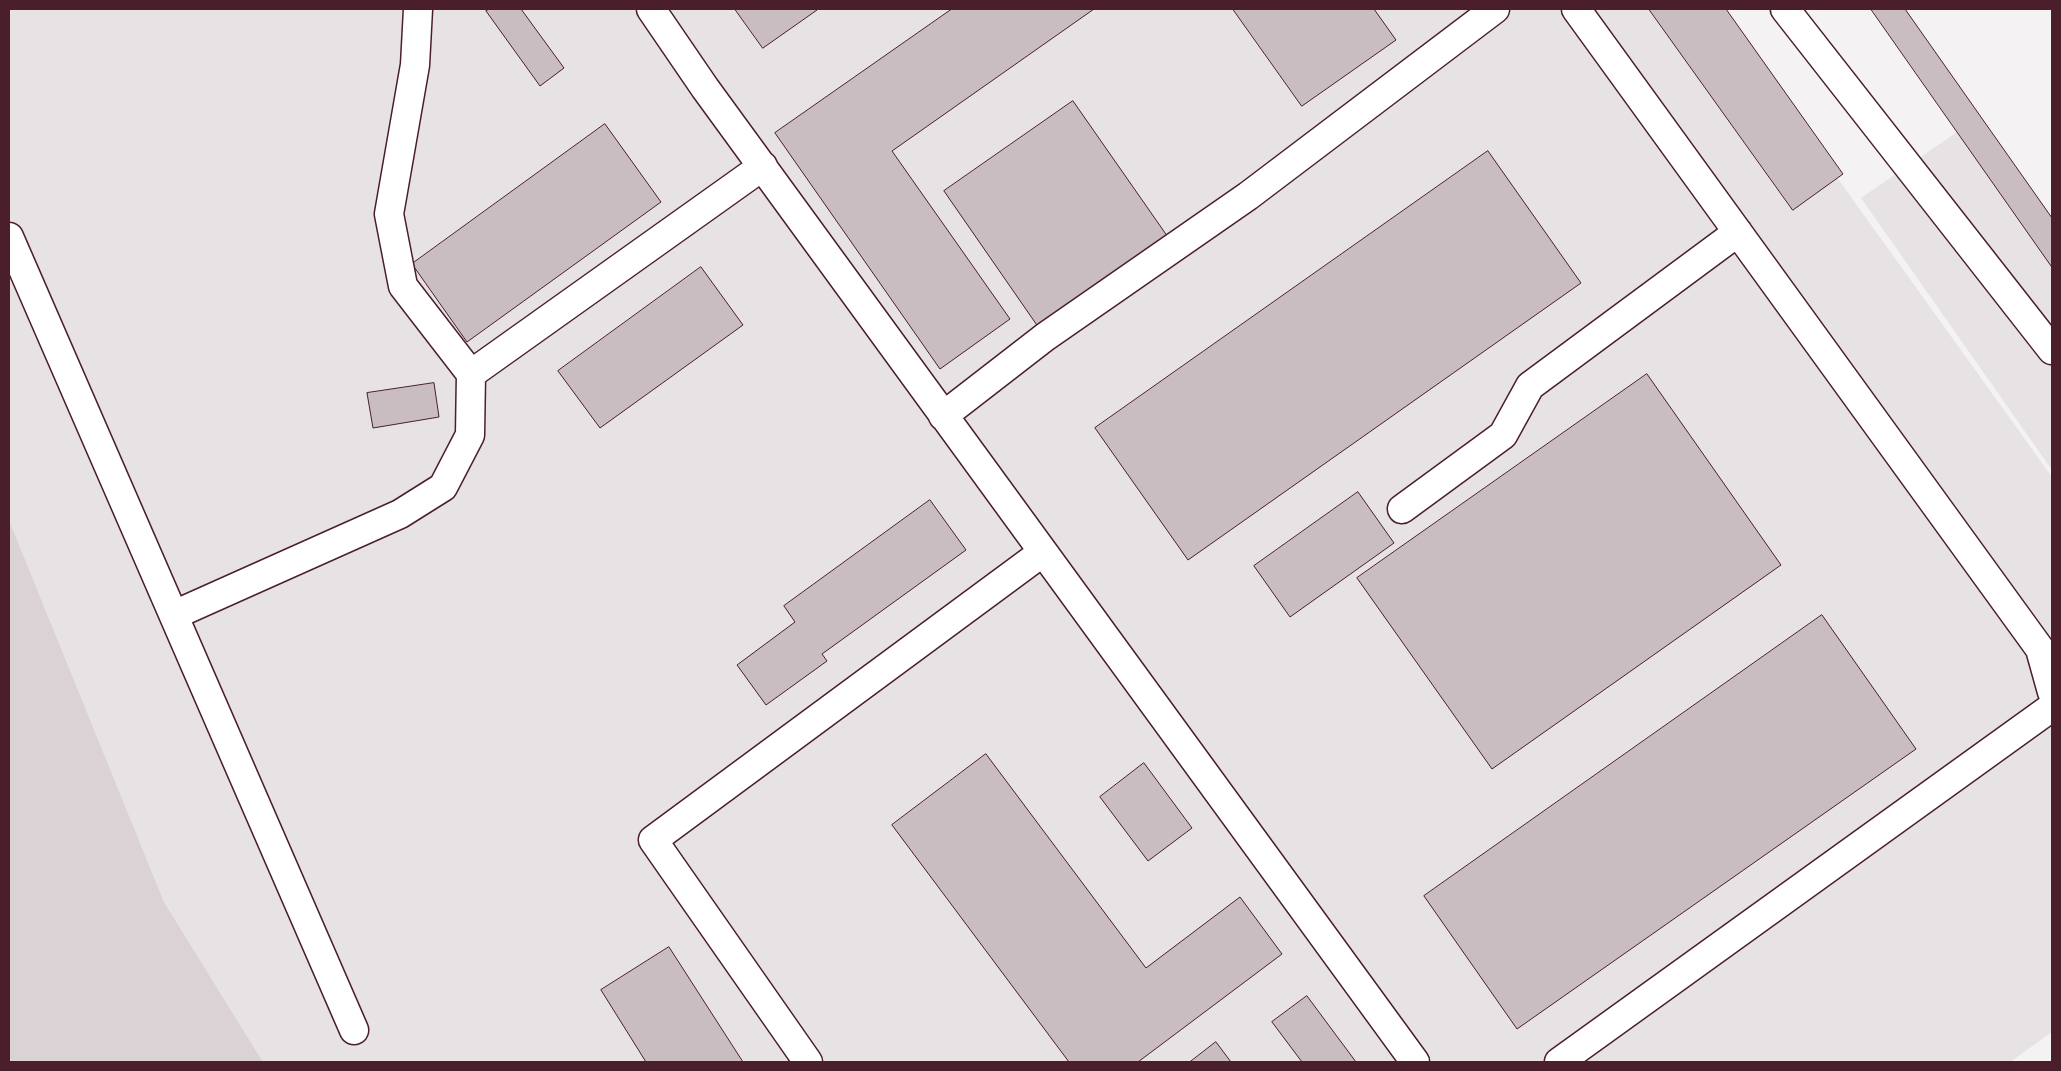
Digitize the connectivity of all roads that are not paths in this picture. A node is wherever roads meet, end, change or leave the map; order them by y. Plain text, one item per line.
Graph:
1 (418, 9) edge
2 (651, 9) edge
3 (1495, 9) edge
4 (1576, 9) edge
5 (1785, 9) edge
6 (763, 166) junction
7 (1738, 232) junction
8 (9, 237) edge
9 (2052, 350) edge
10 (471, 374) junction
11 (943, 416) junction
12 (1402, 510) dead end
13 (1043, 552) junction
14 (174, 615) junction
15 (2052, 692) edge
16 (2052, 707) edge
17 (354, 1030) dead end
18 (808, 1062) edge
19 (1415, 1062) edge
20 (1558, 1062) edge

1 - 10 street
2 - 6 street
3 - 11 street
4 - 7 street
5 - 9 street
6 - 10 street
6 - 11 street
7 - 12 street
7 - 15 street
8 - 14 street
10 - 14 street
11 - 13 street
13 - 18 street
13 - 19 street
14 - 17 street
16 - 20 street

